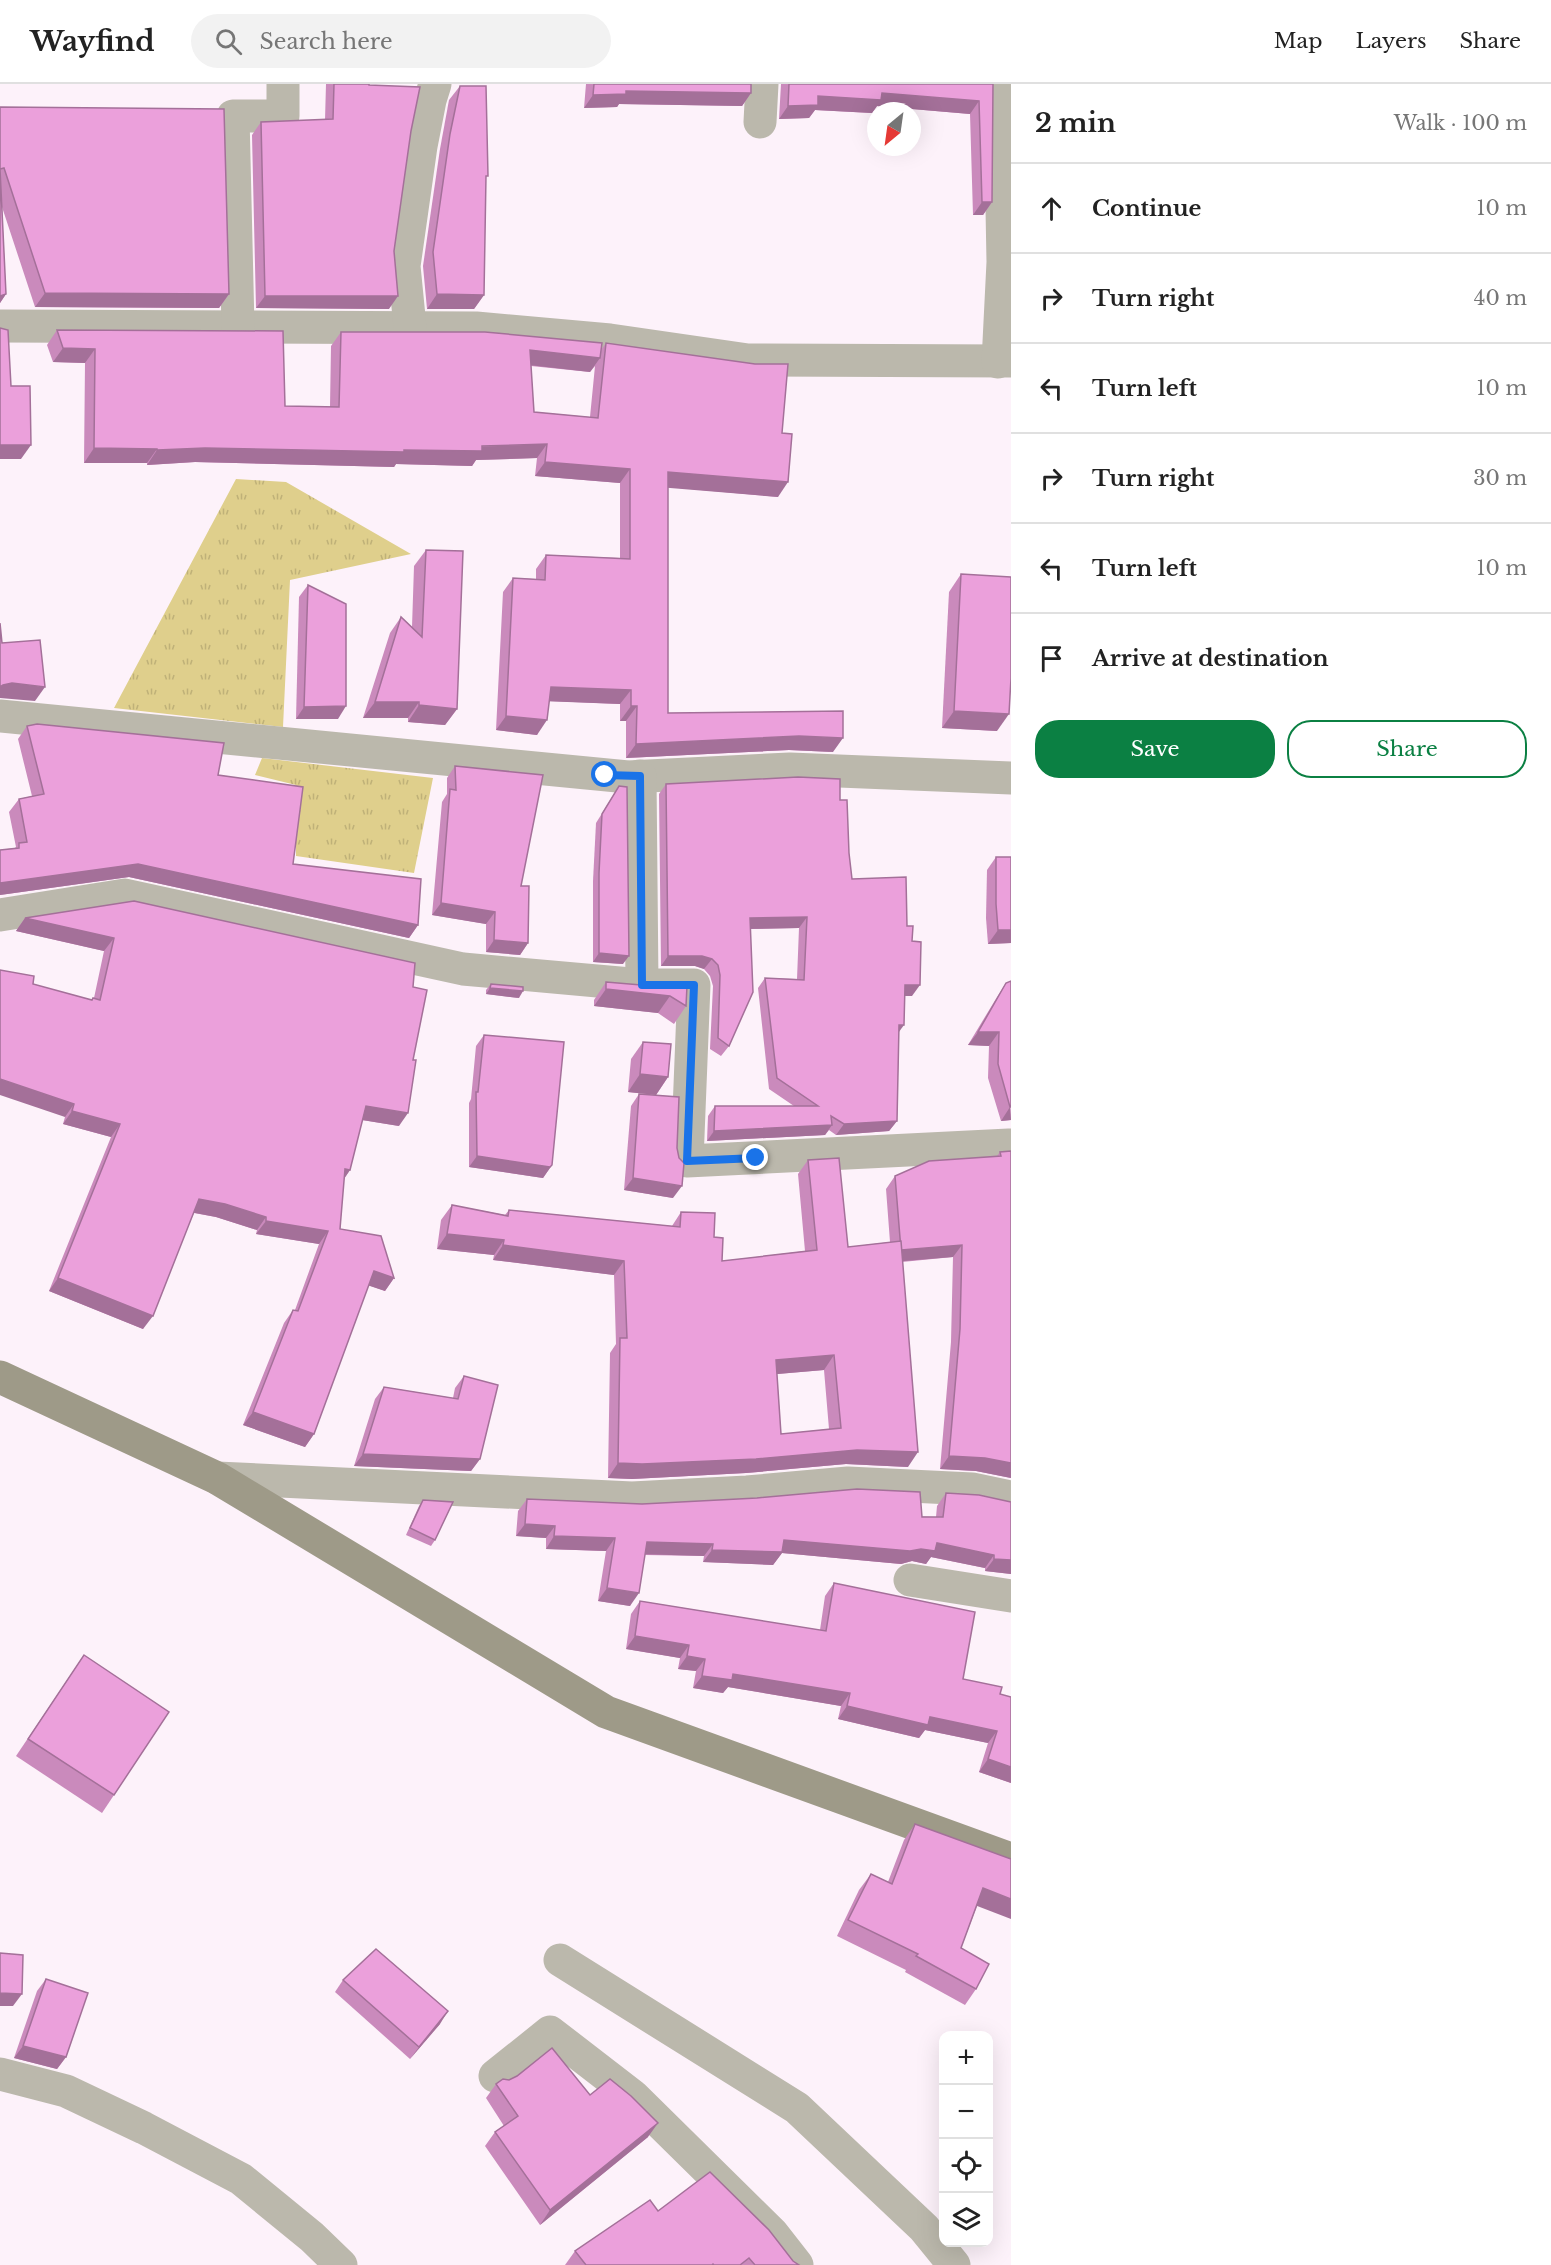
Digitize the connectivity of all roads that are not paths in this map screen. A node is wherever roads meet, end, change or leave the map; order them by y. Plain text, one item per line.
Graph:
1 (283, 84) edge
2 (435, 84) edge
3 (762, 84) edge
4 (1003, 84) edge
5 (760, 122) dead end
6 (0, 326) edge
7 (238, 327) junction
8 (410, 327) junction
9 (1005, 362) edge
10 (0, 716) edge
11 (640, 776) junction
12 (1011, 778) edge
13 (0, 915) edge
14 (642, 985) junction
15 (1009, 1145) dead end
16 (0, 1377) edge
17 (217, 1478) junction
18 (1011, 1497) edge
19 (910, 1580) dead end
20 (1011, 1596) edge
21 (1011, 1859) edge
22 (560, 1960) dead end
23 (0, 2074) edge
24 (495, 2076) dead end
25 (341, 2265) edge
26 (797, 2265) edge
27 (954, 2265) edge

1 - 7 street
2 - 8 street
3 - 5 street
4 - 9 street
6 - 7 street
7 - 8 street
8 - 9 street
10 - 11 street
11 - 12 street
11 - 14 street
13 - 14 street
14 - 15 street
16 - 17 main road
17 - 18 street
17 - 21 main road
19 - 20 street
22 - 27 street
23 - 25 street
24 - 26 street

